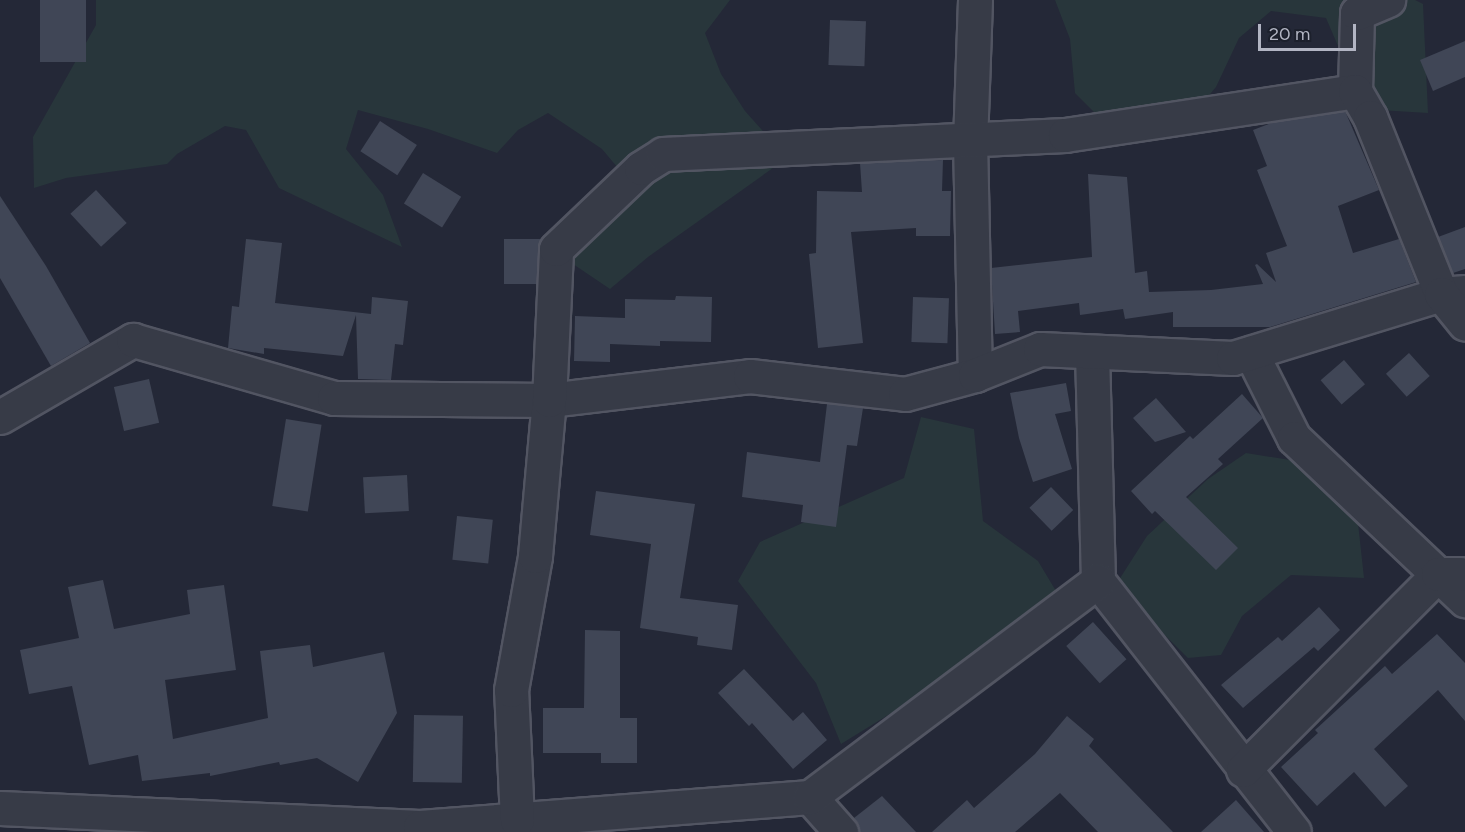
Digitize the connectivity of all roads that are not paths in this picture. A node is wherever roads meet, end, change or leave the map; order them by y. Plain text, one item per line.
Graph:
1 (975, 0) edge
2 (1388, 0) edge
3 (1355, 91) junction
4 (970, 140) junction
5 (1453, 293) edge
6 (1465, 324) edge
7 (1092, 352) junction
8 (1251, 353) junction
9 (975, 375) junction
10 (549, 400) junction
11 (0, 417) edge
12 (1451, 574) edge
13 (1098, 581) junction
14 (1465, 600) edge
15 (1243, 770) junction
16 (810, 797) junction
17 (0, 808) edge
18 (517, 820) junction
19 (421, 830) edge
20 (841, 832) edge
21 (1294, 832) edge

1 - 4 street
2 - 3 street
3 - 4 street
3 - 5 street
4 - 9 street
4 - 10 street
5 - 6 street
5 - 8 street
7 - 8 street
7 - 9 street
7 - 13 street
8 - 12 street
9 - 10 street
10 - 11 street
10 - 18 street
12 - 14 street
12 - 15 street
13 - 15 street
13 - 16 street
15 - 21 street
16 - 18 street
16 - 20 street
17 - 19 street
18 - 19 street

